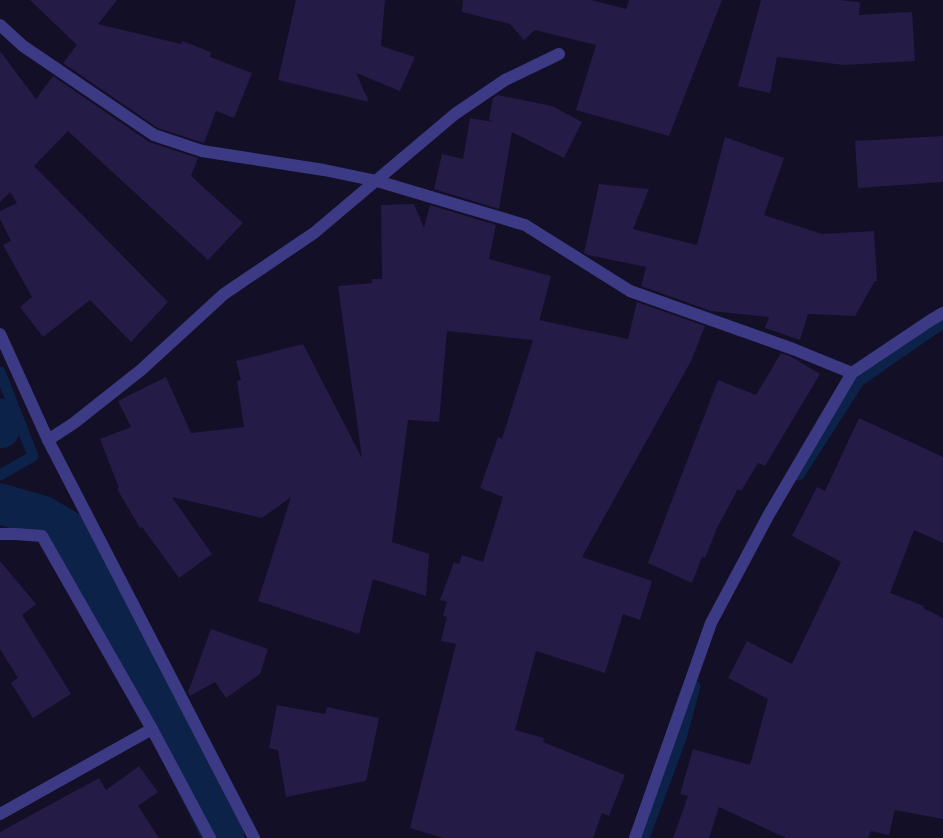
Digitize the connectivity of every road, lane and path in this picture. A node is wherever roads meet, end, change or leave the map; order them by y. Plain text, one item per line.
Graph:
1 (0, 25) edge
2 (559, 54) dead end
3 (377, 181) junction
4 (943, 313) edge
5 (0, 334) edge
6 (852, 373) junction
7 (48, 440) junction
8 (0, 534) edge
9 (152, 730) junction
10 (0, 814) edge
11 (210, 838) edge
12 (254, 838) edge
13 (636, 838) edge

1 - 3 street
2 - 3 street
3 - 6 street
3 - 7 street
4 - 6 street
5 - 7 street
6 - 13 street
7 - 12 street
8 - 9 street
9 - 10 street
9 - 11 street

